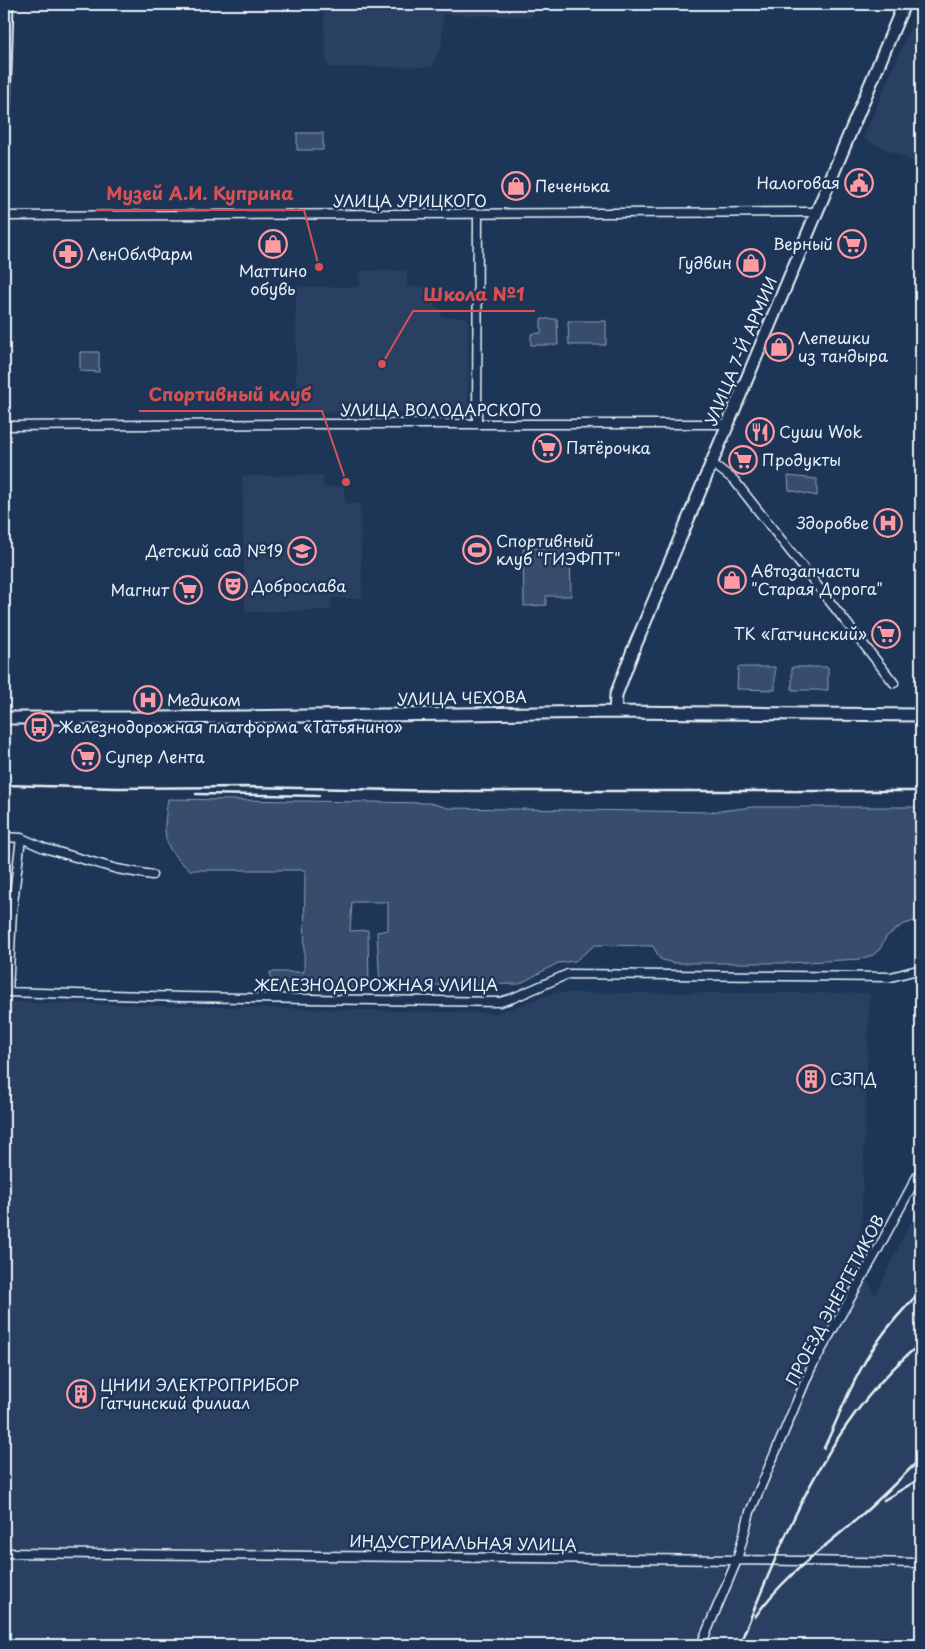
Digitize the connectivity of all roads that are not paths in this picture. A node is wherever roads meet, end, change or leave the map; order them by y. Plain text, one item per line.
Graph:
1 (7, 4) edge
2 (904, 4) edge
3 (4, 106) edge
4 (816, 212) junction
5 (478, 214) junction
6 (4, 216) edge
7 (477, 424) junction
8 (728, 424) junction
9 (4, 426) edge
10 (712, 463) junction
11 (894, 683) dead end
12 (615, 712) junction
13 (921, 715) edge
14 (4, 718) edge
15 (4, 837) edge
16 (21, 838) junction
17 (152, 875) dead end
18 (921, 969) edge
19 (6, 992) edge
20 (921, 1169) edge
21 (4, 1553) edge
22 (737, 1560) junction
23 (921, 1563) edge
24 (701, 1645) edge

1 - 3 street
2 - 4 street, УЛИЦА 7-Й АРМИИ
4 - 5 street, УЛИЦА УРИЦКОГО
4 - 8 street, УЛИЦА 7-Й АРМИИ
5 - 6 street, УЛИЦА УРИЦКОГО
5 - 7 street
7 - 8 street, УЛИЦА ВОЛОДАРСКОГО
7 - 9 street, УЛИЦА ВОЛОДАРСКОГО
8 - 10 street, УЛИЦА 7-Й АРМИИ
10 - 11 street
10 - 12 street, УЛИЦА 7-Й АРМИИ
12 - 13 street, УЛИЦА ЧЕХОВА
12 - 14 street, УЛИЦА ЧЕХОВА
15 - 16 street
16 - 17 street
16 - 19 street, ЖЕЛЕЗНОДОРОЖНАЯ УЛИЦА
18 - 19 street, ЖЕЛЕЗНОДОРОЖНАЯ УЛИЦА
20 - 22 street, ПРОЕЗД ЭНЕРГЕТИКОВ
21 - 22 street, ИНДУСТРИАЛЬНАЯ УЛИЦА
22 - 23 street, ИНДУСТРИАЛЬНАЯ УЛИЦА
22 - 24 street, ПРОЕЗД ЭНЕРГЕТИКОВ

